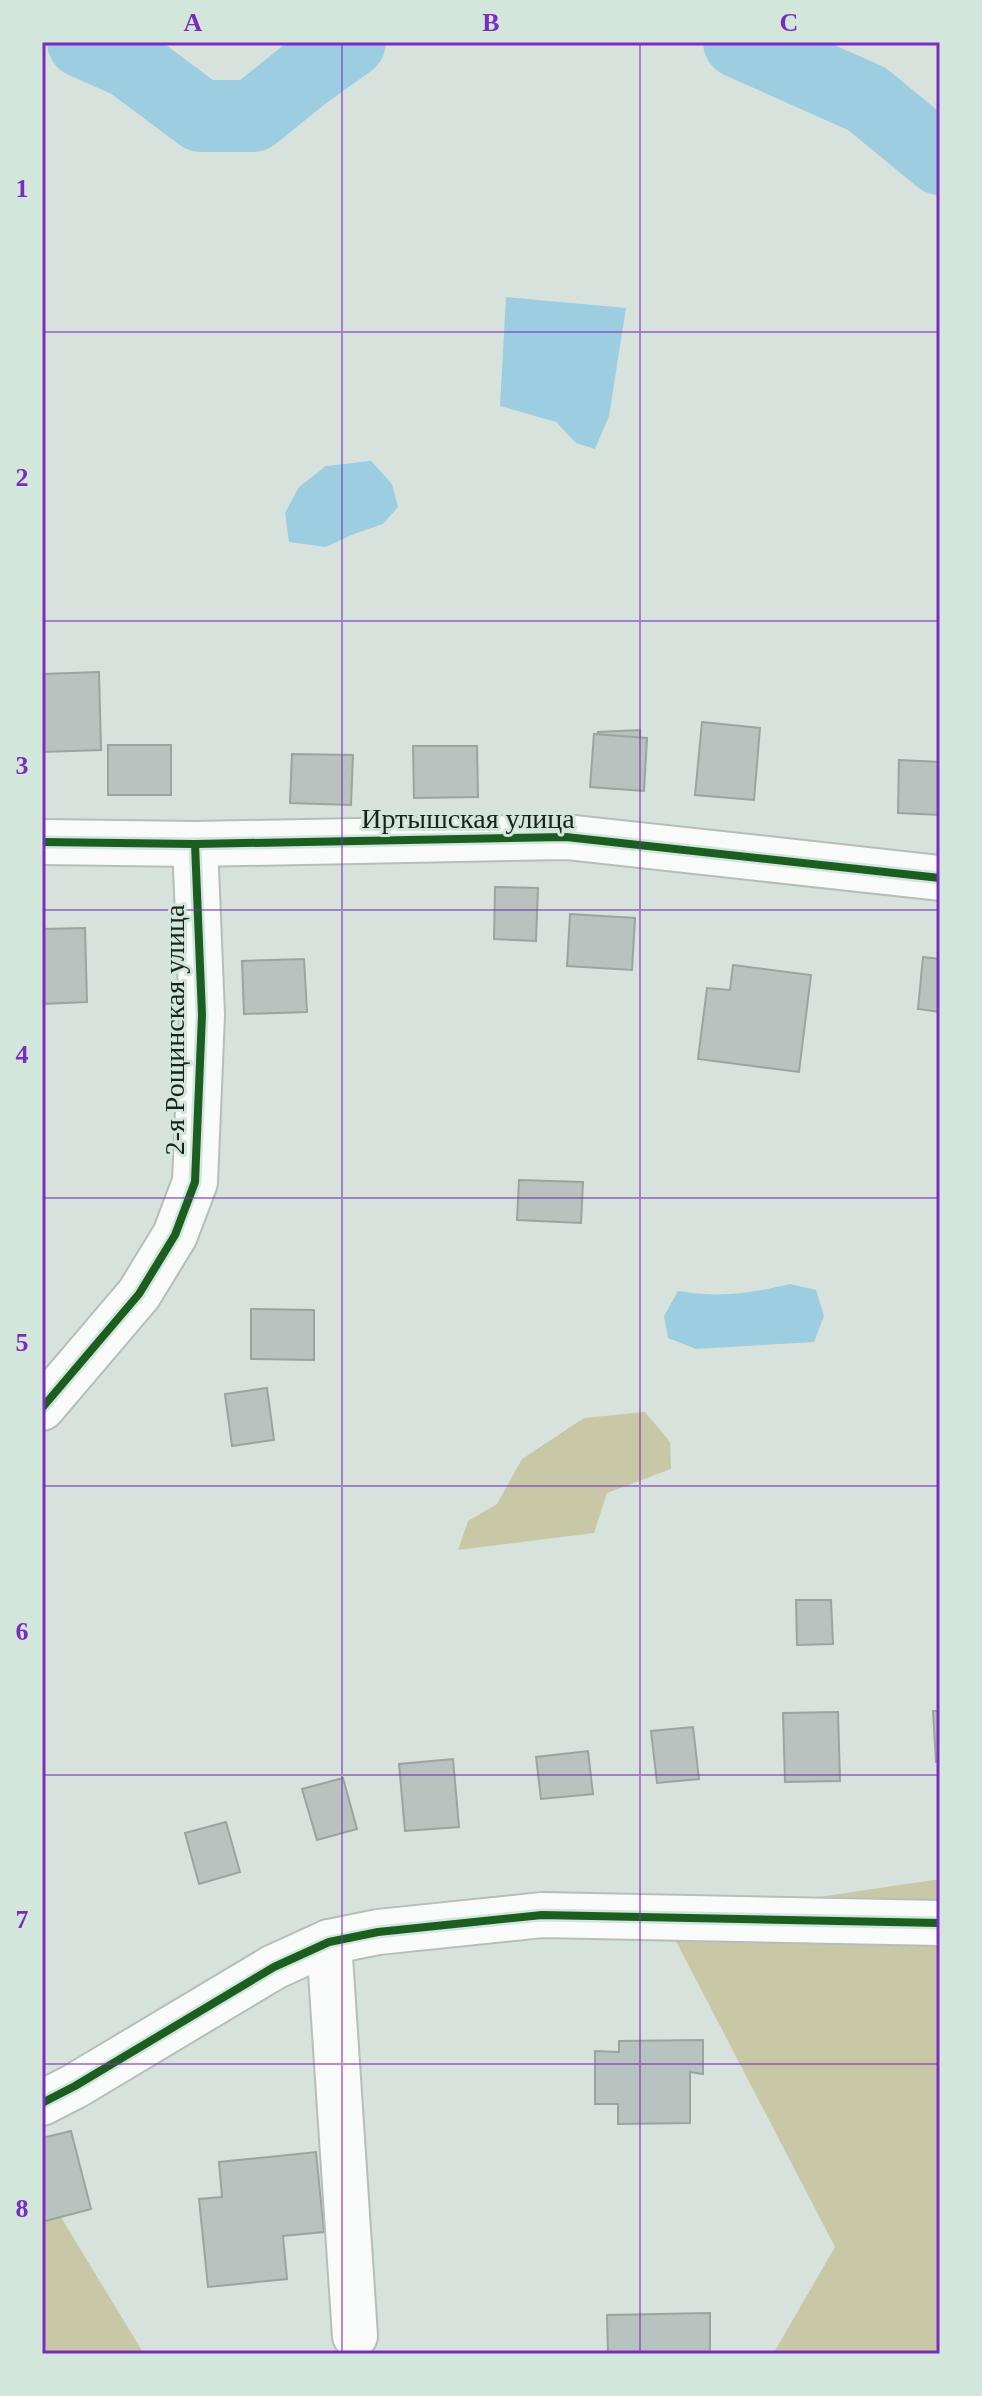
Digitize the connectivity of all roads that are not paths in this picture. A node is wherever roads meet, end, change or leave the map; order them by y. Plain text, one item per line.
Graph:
1 (42, 842) edge
2 (195, 844) junction
3 (940, 878) edge
4 (42, 1408) edge
5 (940, 1923) edge
6 (329, 1942) junction
7 (42, 2103) edge
8 (355, 2336) dead end

1 - 2 street, Иртышская улица
2 - 3 street, Иртышская улица
2 - 4 street, 2-я Рощинская улица
5 - 6 street
6 - 7 street
6 - 8 street

